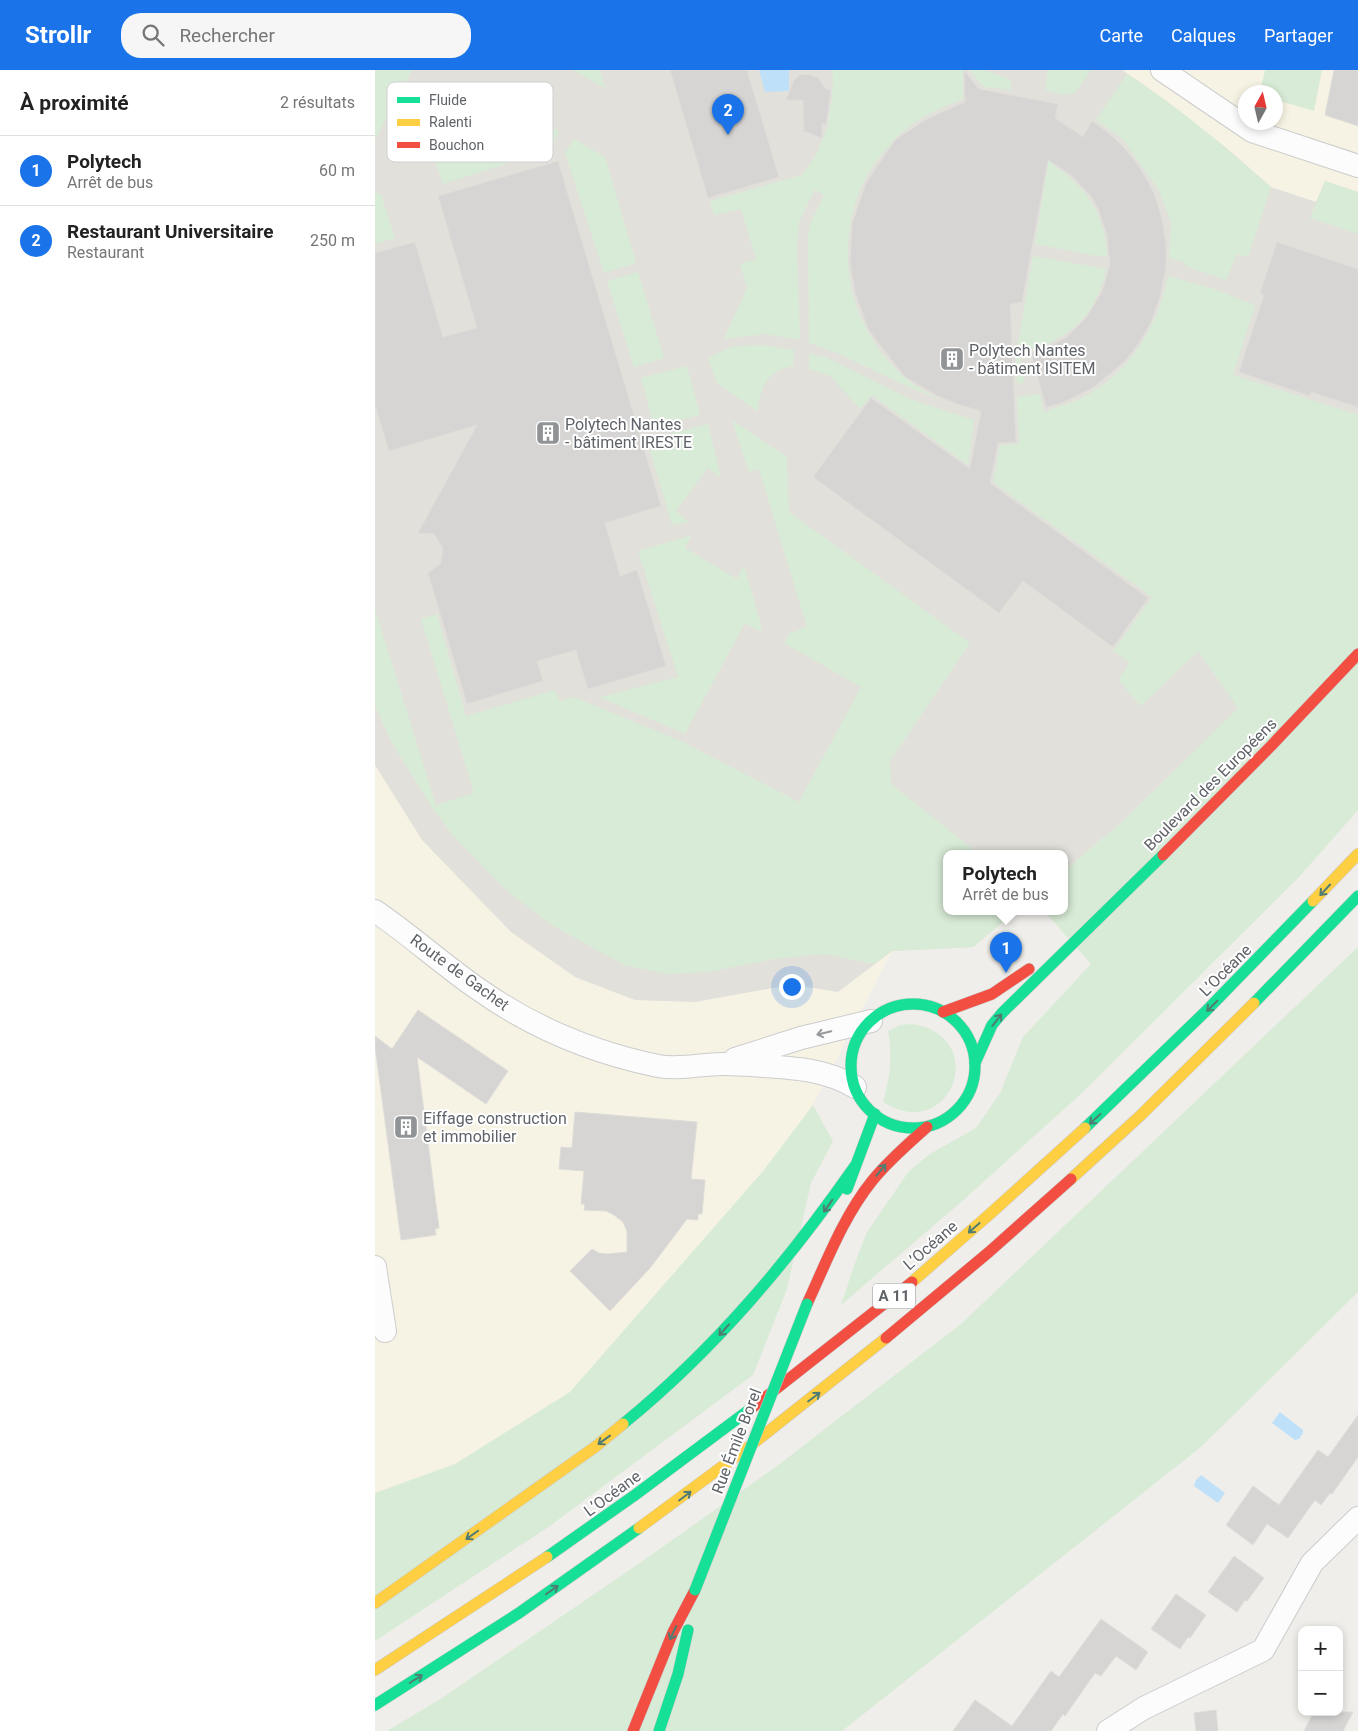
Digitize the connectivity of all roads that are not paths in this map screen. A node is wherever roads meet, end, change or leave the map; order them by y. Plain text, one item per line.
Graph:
1 (1163, 70) edge
2 (1358, 166) edge
3 (1358, 654) edge
4 (1358, 854) edge
5 (1358, 896) edge
6 (375, 911) edge
7 (1081, 933) junction
8 (943, 1012) junction
9 (871, 1021) junction
10 (975, 1063) junction
11 (721, 1064) junction
12 (855, 1087) junction
13 (875, 1114) junction
14 (927, 1127) junction
15 (855, 1166) junction
16 (375, 1267) edge
17 (807, 1304) junction
18 (385, 1331) dead end
19 (1358, 1518) edge
20 (695, 1590) junction
21 (375, 1603) edge
22 (375, 1670) edge
23 (375, 1704) edge
24 (633, 1731) edge
25 (659, 1731) edge
26 (1109, 1731) edge

1 - 2 street
3 - 7 main road, Boulevard des Européens
4 -> 22 main road, L’Océane / A 11
23 -> 5 main road, A 11
6 - 11 street, Route de Gachet
7 - 8 main road, Boulevard des Européens
10 -> 7 main road, Boulevard des Européens
8 - 9 main road
8 - 10 main road
9 -> 11 street, Route de Gachet
9 - 12 main road
10 - 14 main road
11 - 12 street, Route de Gachet
12 - 13 main road
13 - 14 main road
13 - 15 main road, Rue Émile Borel
17 -> 14 main road, Rue Émile Borel
15 - 17 main road, Rue Émile Borel
15 -> 21 main road
16 - 18 street
17 - 20 main road, Rue Émile Borel, bridge
19 - 26 street
20 -> 24 main road, Rue Émile Borel
20 - 25 main road, Rue Émile Borel

